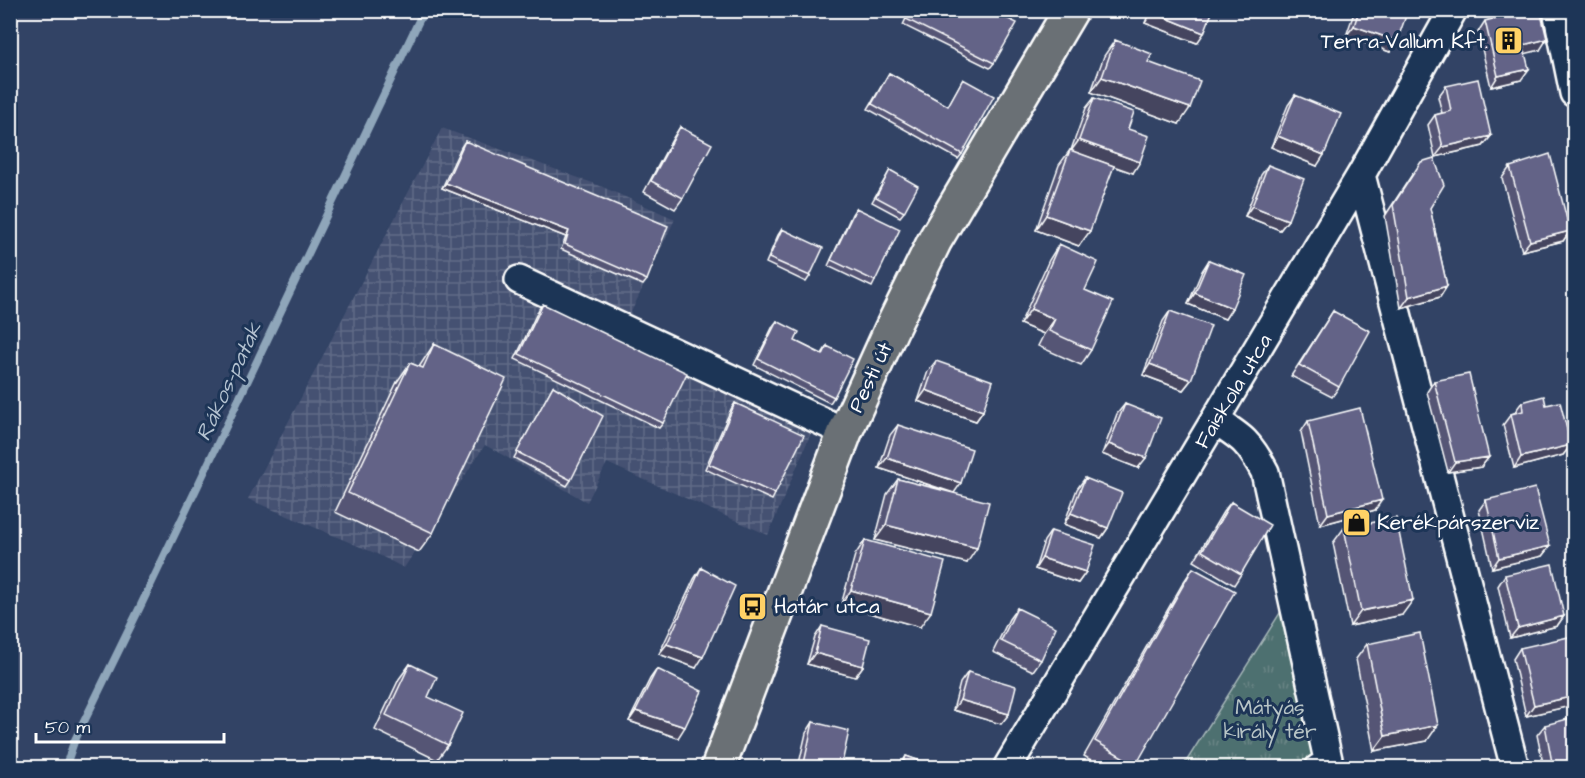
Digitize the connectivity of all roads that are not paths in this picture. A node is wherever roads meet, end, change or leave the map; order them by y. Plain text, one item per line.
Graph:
1 (1071, 10) edge
2 (1453, 10) edge
3 (1557, 10) edge
4 (1575, 93) edge
5 (1361, 175) junction
6 (519, 280) dead end
7 (1215, 420) junction
8 (845, 432) junction
9 (718, 768) edge
10 (1007, 768) edge
11 (1319, 768) edge
12 (1515, 768) edge

1 - 8 main road, Pesti út
2 - 5 street, Faiskola utca
3 - 4 street
5 - 7 street, Faiskola utca
5 - 12 street
6 - 8 street
7 - 10 street, Faiskola utca
7 - 11 street
8 - 9 main road, Pesti út

